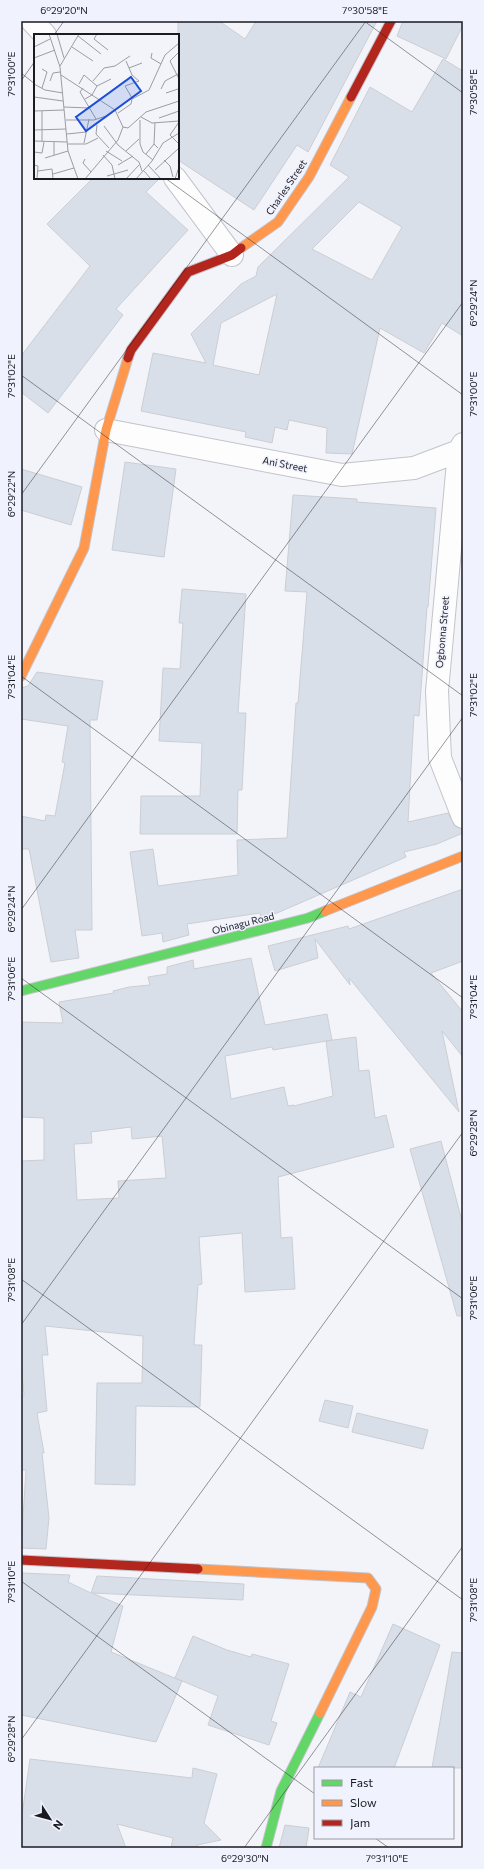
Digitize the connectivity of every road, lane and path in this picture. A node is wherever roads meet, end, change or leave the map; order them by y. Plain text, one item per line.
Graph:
1 (32, 21) edge
2 (391, 21) edge
3 (44, 34) edge
4 (176, 179) edge
5 (232, 255) junction
6 (106, 430) junction
7 (462, 449) edge
8 (21, 676) edge
9 (463, 817) edge
10 (463, 856) edge
11 (21, 991) edge
12 (21, 1560) edge
13 (266, 1848) edge

1 - 3 street
2 - 5 street, Charles Street
4 - 5 street
5 - 6 street, Charles Street
6 - 7 street, Ani Street
6 - 8 street, Charles Street
7 - 9 street, Ogbonna Street
10 - 11 street, Obinagu Road
12 - 13 street

